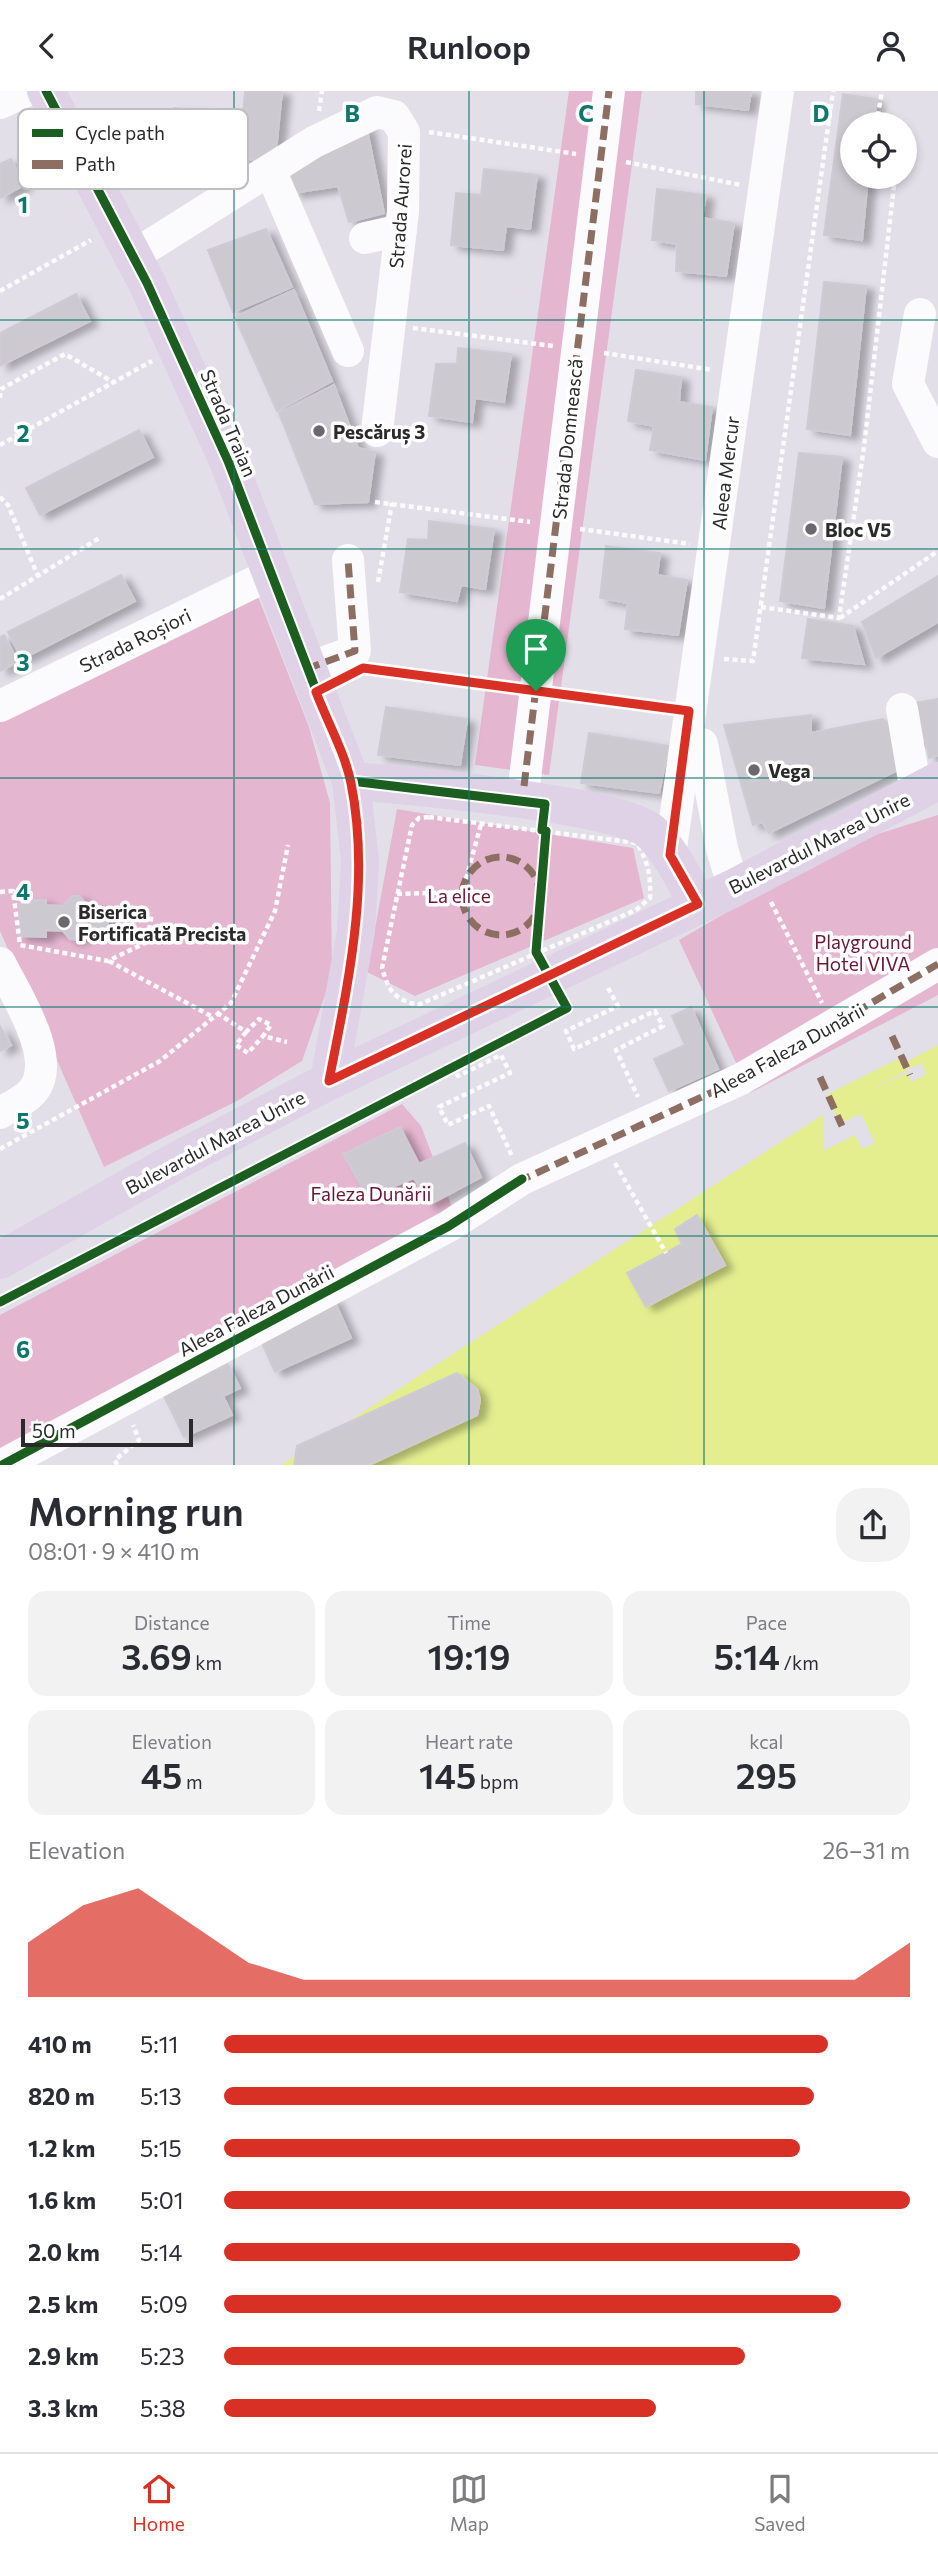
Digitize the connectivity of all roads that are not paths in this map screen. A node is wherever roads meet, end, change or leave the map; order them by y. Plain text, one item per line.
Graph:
1 (26, 91) edge
2 (46, 91) edge
3 (609, 91) edge
4 (778, 91) edge
5 (0, 103) edge
6 (55, 109) edge
7 (271, 172) junction
8 (248, 186) edge
9 (98, 189) edge
10 (243, 189) edge
11 (401, 230) junction
12 (365, 238) dead end
13 (133, 256) junction
14 (920, 314) dead end
15 (348, 351) dead end
16 (377, 431) dead end
17 (938, 442) edge
18 (348, 559) dead end
19 (271, 574) junction
20 (306, 669) junction
21 (0, 706) edge
22 (902, 709) dead end
23 (702, 744) dead end
24 (351, 781) junction
25 (524, 786) dead end
26 (927, 787) edge
27 (670, 855) junction
28 (734, 888) junction
29 (698, 904) junction
30 (0, 963) edge
31 (938, 964) edge
32 (329, 1081) junction
33 (0, 1113) edge
34 (0, 1261) edge
35 (2, 1465) edge

1 - 5 street
2 - 6 main road, Strada Traian
3 - 25 street, Strada Domnească
4 - 27 street, Aleea Mercur
7 - 8 street, Strada Aurorei
7 - 11 street, Strada Aurorei
7 - 15 street
9 - 13 main road, Strada Traian
10 - 13 street, Strada Aurorei
11 - 12 street
11 - 16 street, Strada Aurorei
13 - 19 main road, Strada Traian
14 - 17 street
18 - 20 street
19 - 20 main road, Strada Traian
19 - 21 street, Strada Roșiori
20 - 24 main road, Strada Traian
22 - 26 street
23 - 28 street
24 - 27 main road
24 - 32 main road, Strada Traian
26 - 28 main road, Bulevardul Marea Unire
27 - 29 main road
28 - 29 main road, Bulevardul Marea Unire
29 - 32 main road, Bulevardul Marea Unire
30 - 33 street
31 - 35 street, Aleea Faleza Dunării
32 - 34 main road, Bulevardul Marea Unire

